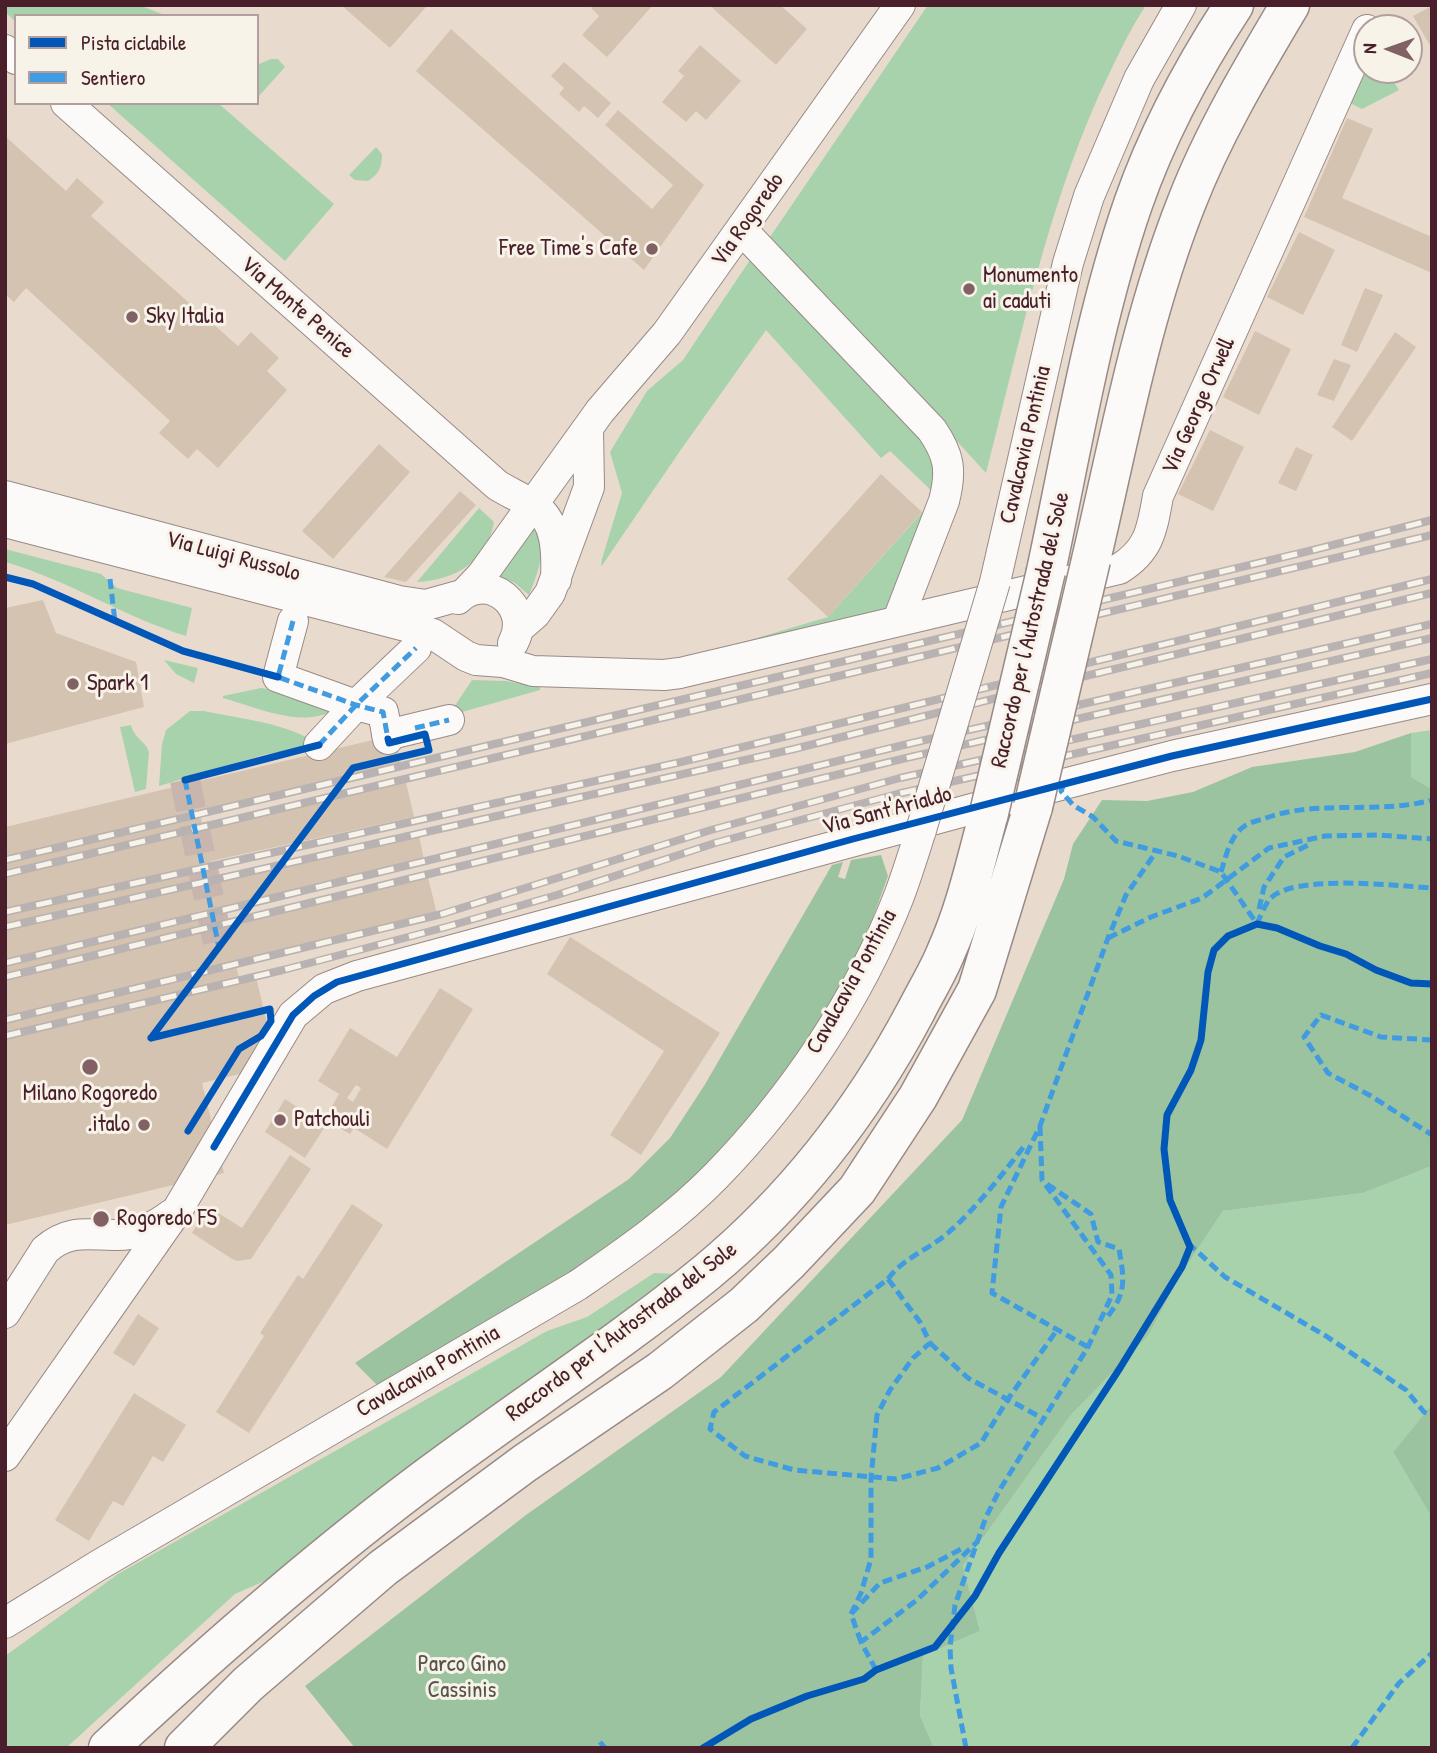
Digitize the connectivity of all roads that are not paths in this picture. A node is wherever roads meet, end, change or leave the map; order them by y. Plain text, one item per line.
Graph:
1 (900, 5) edge
2 (1181, 5) edge
3 (1234, 5) edge
4 (1290, 5) edge
5 (1353, 61) edge
6 (68, 105) edge
7 (742, 230) junction
8 (588, 429) junction
9 (5, 496) edge
10 (533, 505) junction
11 (5, 522) edge
12 (556, 580) junction
13 (463, 595) junction
14 (898, 620) junction
15 (293, 621) dead end
16 (519, 628) junction
17 (416, 648) dead end
18 (456, 648) junction
19 (488, 660) junction
20 (1432, 699) edge
21 (356, 705) junction
22 (449, 720) dead end
23 (319, 746) dead end
24 (177, 1209) junction
25 (83, 1233) junction
26 (5, 1313) edge
27 (102, 1315) junction
28 (5, 1456) edge
29 (290, 1585) junction
30 (6, 1623) edge
31 (79, 1748) edge
32 (107, 1748) edge
33 (184, 1748) edge

1 - 7 street, Via Rogoredo
2 - 30 street, Cavalcavia Pontinia, bridge
3 - 29 highway, Raccordo per l'Autostrada del Sole, bridge
4 - 33 highway, Raccordo per l'Autostrada del Sole, bridge
5 - 14 street, Via George Orwell
6 - 10 street, Via Monte Penice
7 - 8 street, Via Rogoredo
7 - 14 street
8 - 10 street, Via Rogoredo
8 - 12 street
9 - 13 street, Via Luigi Russolo
10 - 12 street
10 - 13 street, Via Rogoredo
11 - 18 street, Via Luigi Russolo
12 - 16 street
13 - 16 street
13 - 18 street
14 - 19 street, Via George Orwell
15 - 21 street
16 - 19 street
17 - 21 street
18 - 19 street
20 - 24 street, Via Sant'Arialdo
21 - 22 street
21 - 23 street
24 - 25 street
24 - 27 street, Via Sant'Arialdo
25 - 26 street
25 - 27 street
27 - 28 street, Via Sant'Arialdo
29 - 31 highway
29 - 32 highway, Raccordo per l'Autostrada del Sole

